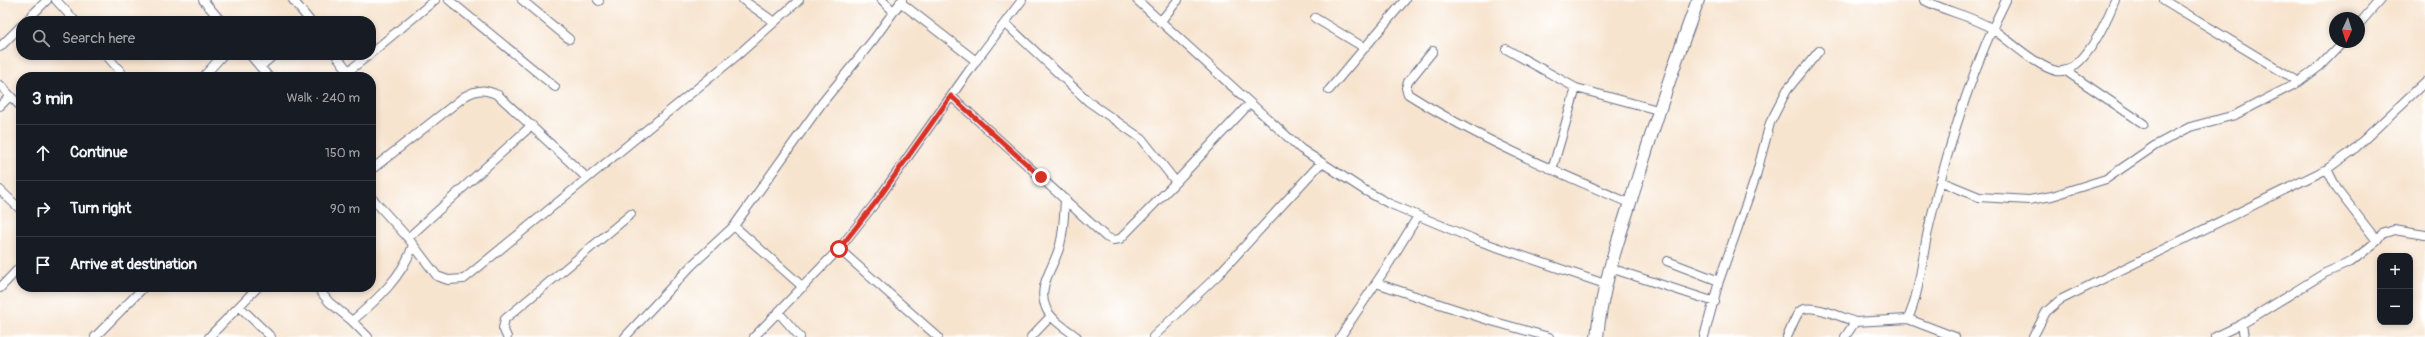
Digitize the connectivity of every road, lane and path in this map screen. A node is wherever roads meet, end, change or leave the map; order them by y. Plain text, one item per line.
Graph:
1 (47, 0) edge
2 (56, 0) edge
3 (203, 0) edge
4 (293, 0) edge
5 (435, 0) edge
6 (449, 0) edge
7 (522, 0) edge
8 (743, 0) edge
9 (799, 0) edge
10 (882, 0) edge
11 (1022, 0) edge
12 (1137, 0) edge
13 (1178, 0) edge
14 (1698, 0) edge
15 (1924, 0) edge
16 (2006, 0) edge
17 (2115, 0) edge
18 (2164, 0) edge
19 (2380, 0) edge
20 (901, 1) edge
21 (1400, 2) edge
22 (893, 11) junction
23 (31, 16) edge
24 (70, 16) edge
25 (217, 16) edge
26 (306, 16) edge
27 (2365, 17) edge
28 (1315, 18) dead end
29 (774, 21) junction
30 (1160, 22) junction
31 (1005, 23) junction
32 (1991, 29) junction
33 (16, 31) edge
34 (569, 39) dead end
35 (0, 47) edge
36 (1365, 48) junction
37 (2337, 48) edge
38 (376, 49) edge
39 (1506, 49) dead end
40 (1433, 51) dead end
41 (1819, 51) dead end
42 (110, 60) edge
43 (218, 60) edge
44 (254, 60) edge
45 (268, 60) edge
46 (340, 60) edge
47 (363, 60) edge
48 (976, 61) junction
49 (260, 67) junction
50 (2066, 71) junction
51 (121, 72) dead end
52 (208, 72) edge
53 (264, 72) edge
54 (349, 72) joint
55 (2299, 82) junction
56 (2425, 82) edge
57 (0, 85) edge
58 (555, 87) dead end
59 (1576, 88) junction
60 (1329, 90) dead end
61 (10, 96) junction
62 (951, 96) junction
63 (16, 101) edge
64 (1250, 103) junction
65 (0, 106) edge
66 (1658, 110) junction
67 (2144, 124) dead end
68 (532, 125) junction
69 (1320, 164) junction
70 (376, 166) edge
71 (2327, 169) junction
72 (1552, 170) junction
73 (587, 178) junction
74 (1940, 181) junction
75 (1176, 182) junction
76 (0, 190) edge
77 (1065, 199) junction
78 (376, 203) edge
79 (1629, 203) junction
80 (16, 205) edge
81 (631, 214) dead end
82 (1418, 216) junction
83 (734, 226) junction
84 (2425, 235) edge
85 (408, 238) junction
86 (2377, 241) junction
87 (413, 245) junction
88 (839, 249) junction
89 (1667, 261) dead end
90 (1610, 268) junction
91 (16, 270) edge
92 (1719, 281) junction
93 (2, 283) edge
94 (1376, 283) junction
95 (1605, 284) junction
96 (803, 287) junction
97 (139, 292) edge
98 (254, 292) edge
99 (321, 292) edge
100 (1715, 302) junction
101 (240, 307) junction
102 (779, 313) junction
103 (1051, 316) junction
104 (1908, 319) junction
105 (352, 321) junction
106 (1855, 322) junction
107 (2242, 324) junction
108 (95, 337) edge
109 (209, 337) edge
110 (271, 337) edge
111 (368, 337) edge
112 (507, 337) edge
113 (625, 337) edge
114 (754, 337) edge
115 (800, 337) edge
116 (938, 337) edge
117 (1031, 337) edge
118 (1077, 337) edge
119 (1153, 337) edge
120 (1340, 337) edge
121 (1549, 337) edge
122 (1597, 337) edge
123 (1704, 337) edge
124 (1787, 337) edge
125 (1845, 337) edge
126 (1955, 337) edge
127 (2033, 337) edge
128 (2215, 337) edge
129 (2244, 337) edge

1 - 23 street
2 - 24 street
3 - 25 street
4 - 26 street
5 - 38 street
6 - 58 street
7 - 34 street
8 - 29 street
9 - 29 street
10 - 22 street
11 - 31 street
12 - 30 street
13 - 30 street
14 - 66 main road
15 - 32 street
16 - 32 street
17 - 50 street
18 - 55 street
19 - 27 street
20 - 22 street
20 - 48 street
21 - 36 street
22 - 83 street
28 - 36 street
29 - 73 street
30 - 64 street
31 - 48 street
31 - 75 street
32 - 50 street
32 - 74 street
33 - 35 street
36 - 60 street
37 - 55 street
39 - 59 street
40 - 72 street
41 - 92 street
42 - 51 street
43 - 52 street
44 - 49 street
45 - 49 street
46 - 54 street
47 - 54 street
48 - 62 street
49 - 53 street
50 - 67 street
55 - 74 street
56 - 71 street
57 - 61 street
59 - 66 street
59 - 72 street
61 - 63 street
61 - 65 street
62 - 77 street
62 - 88 street
64 - 69 street
64 - 75 street
66 - 79 main road
68 - 70 street
68 - 73 street
68 - 85 street
69 - 82 street
69 - 119 street
71 - 86 street
71 - 127 street
72 - 79 street
73 - 87 street
74 - 104 street
75 - 77 street
76 - 80 street
77 - 103 street
78 - 85 street
79 - 90 main road
81 - 112 street
82 - 94 street
82 - 95 street
83 - 96 street
83 - 113 street
84 - 86 street
85 - 87 street
86 - 107 street
87 - 105 street
88 - 96 street
88 - 116 street
89 - 92 street
90 - 95 main road
90 - 100 street
91 - 93 street
92 - 100 street
94 - 120 street
94 - 121 street
95 - 122 main road
96 - 102 street
97 - 108 street
98 - 101 street
99 - 105 street
100 - 123 street
101 - 109 street
101 - 110 street
102 - 114 street
102 - 115 street
103 - 117 street
103 - 118 street
104 - 106 street
104 - 126 street
105 - 111 street
106 - 124 street
106 - 125 street
107 - 128 street
107 - 129 street

